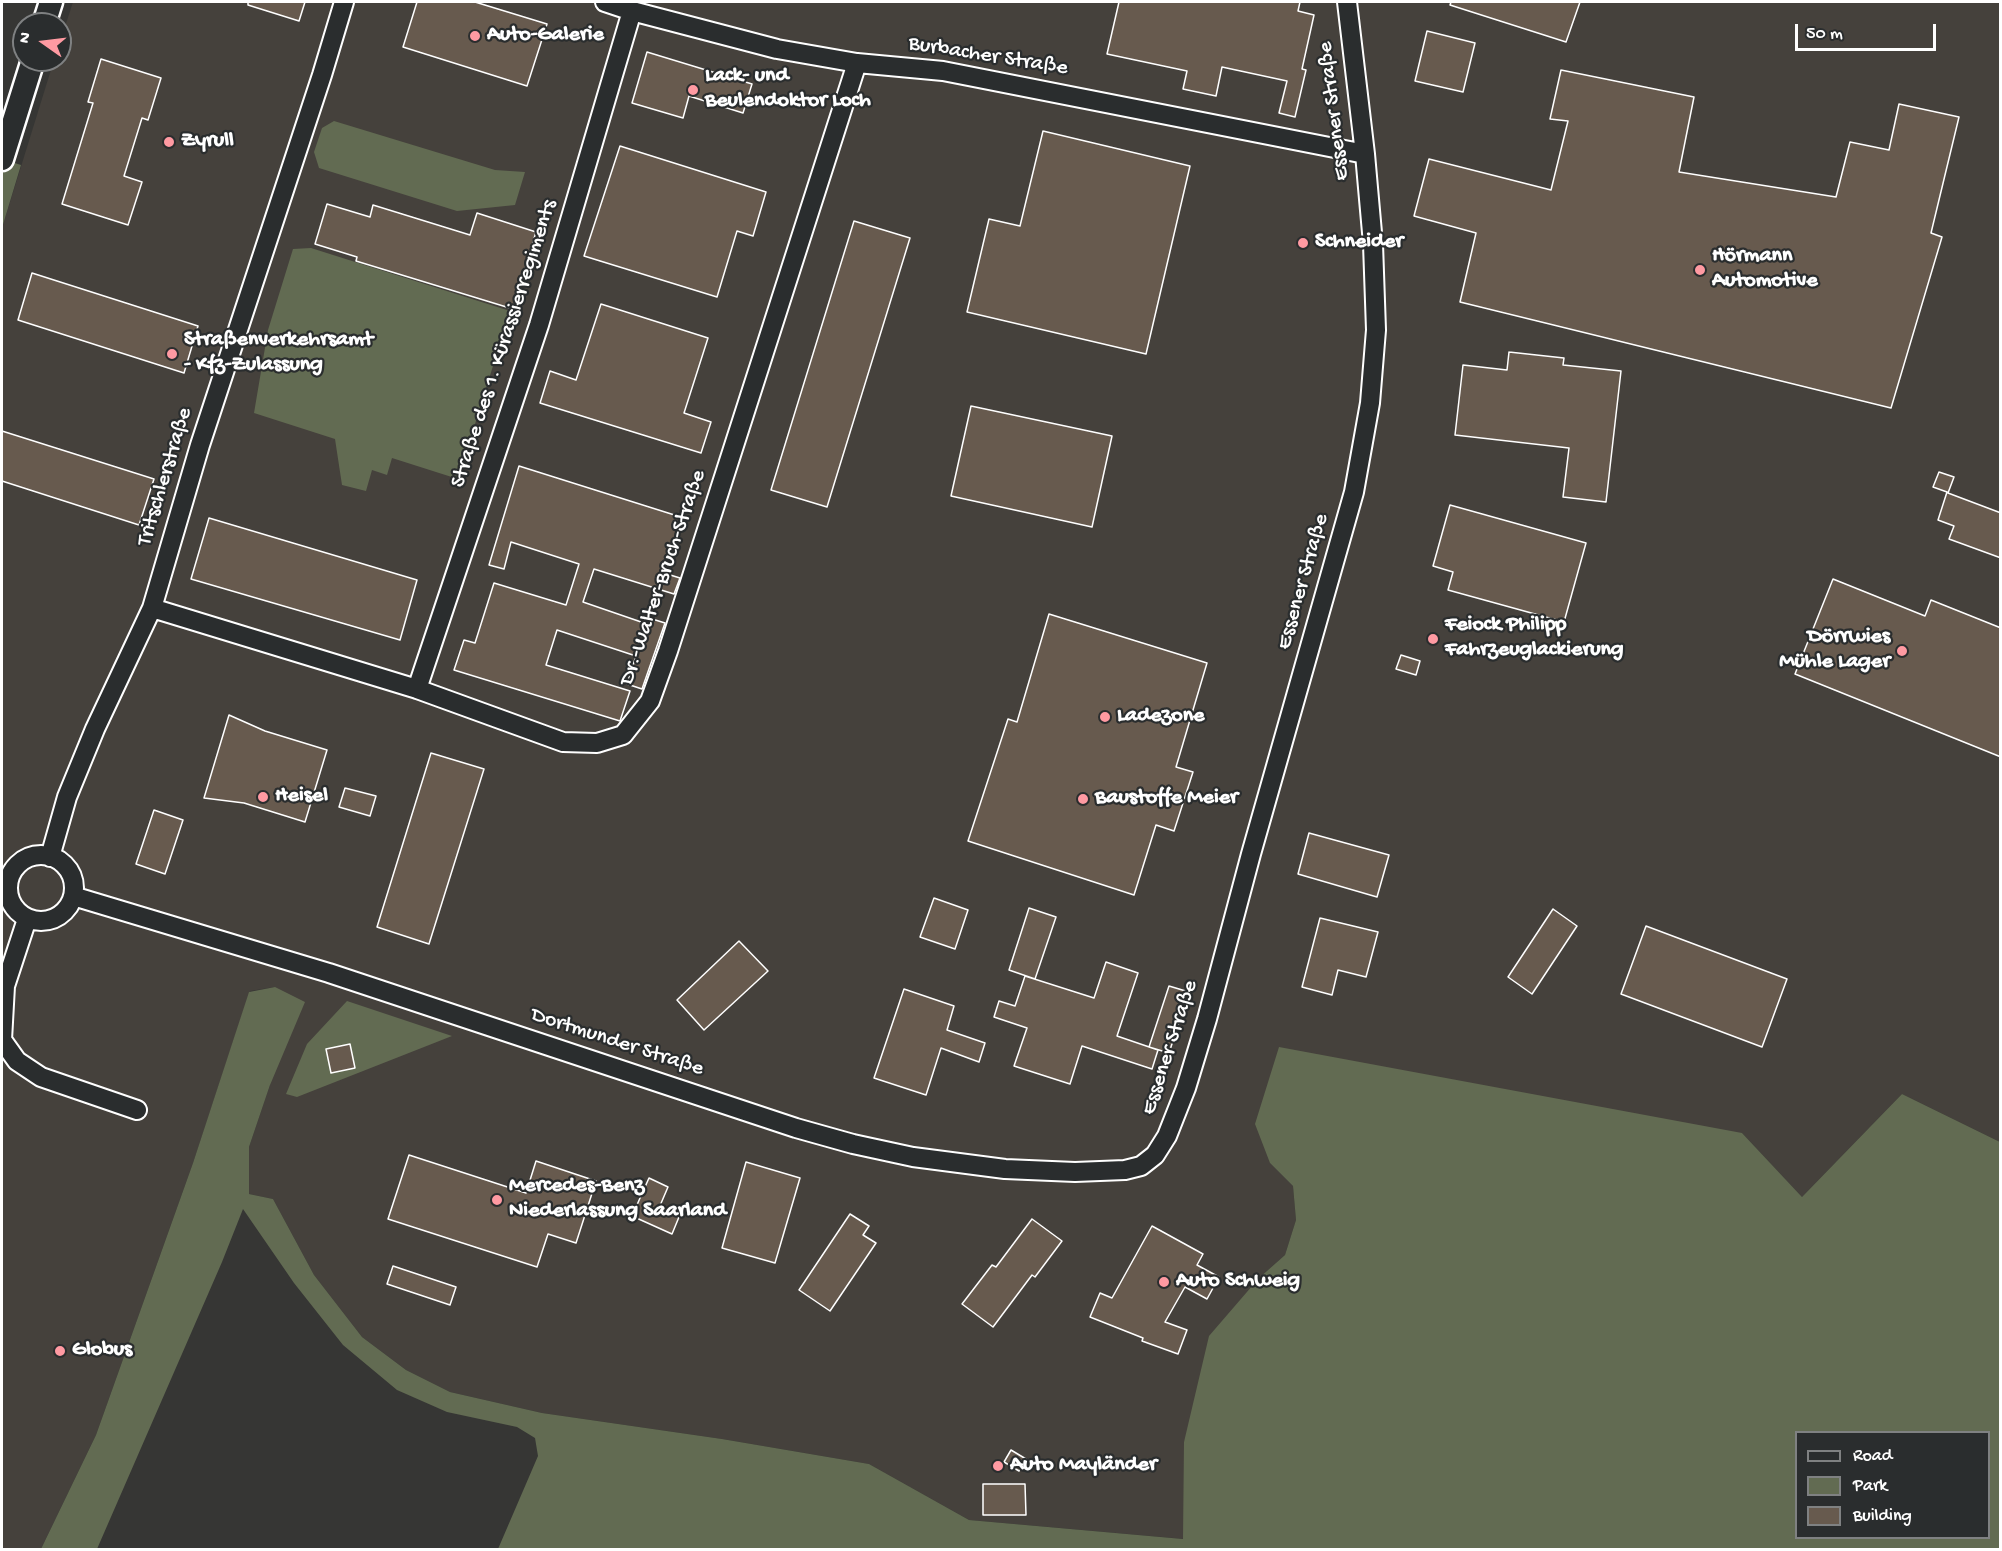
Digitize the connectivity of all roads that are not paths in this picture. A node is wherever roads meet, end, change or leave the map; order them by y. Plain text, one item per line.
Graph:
1 (344, 2) edge
2 (605, 2) edge
3 (1347, 2) edge
4 (632, 11) junction
5 (857, 63) junction
6 (29, 72) edge
7 (1365, 154) junction
8 (2, 159) edge
9 (152, 608) junction
10 (417, 689) junction
11 (50, 856) junction
12 (5, 876) edge
13 (73, 896) junction
14 (27, 919) junction
15 (136, 1110) dead end
16 (1155, 1155) joint

1 - 9 street, Tritschlerstraße
2 - 4 street, Burbacher Straße
3 - 7 street, Essener Straße
4 - 5 street, Burbacher Straße
4 - 10 street, Straße des 1. Kürassierregiments
5 - 7 street, Burbacher Straße
5 - 10 street, Dr.-Walter-Bruch-Straße
6 - 8 main road
7 - 16 street, Essener Straße
9 - 10 street, Dr.-Walter-Bruch-Straße
9 - 11 street, Tritschlerstraße
11 - 12 street
11 - 13 street
12 - 14 street
13 - 14 street
13 - 16 street, Dortmunder Straße
14 - 15 street

